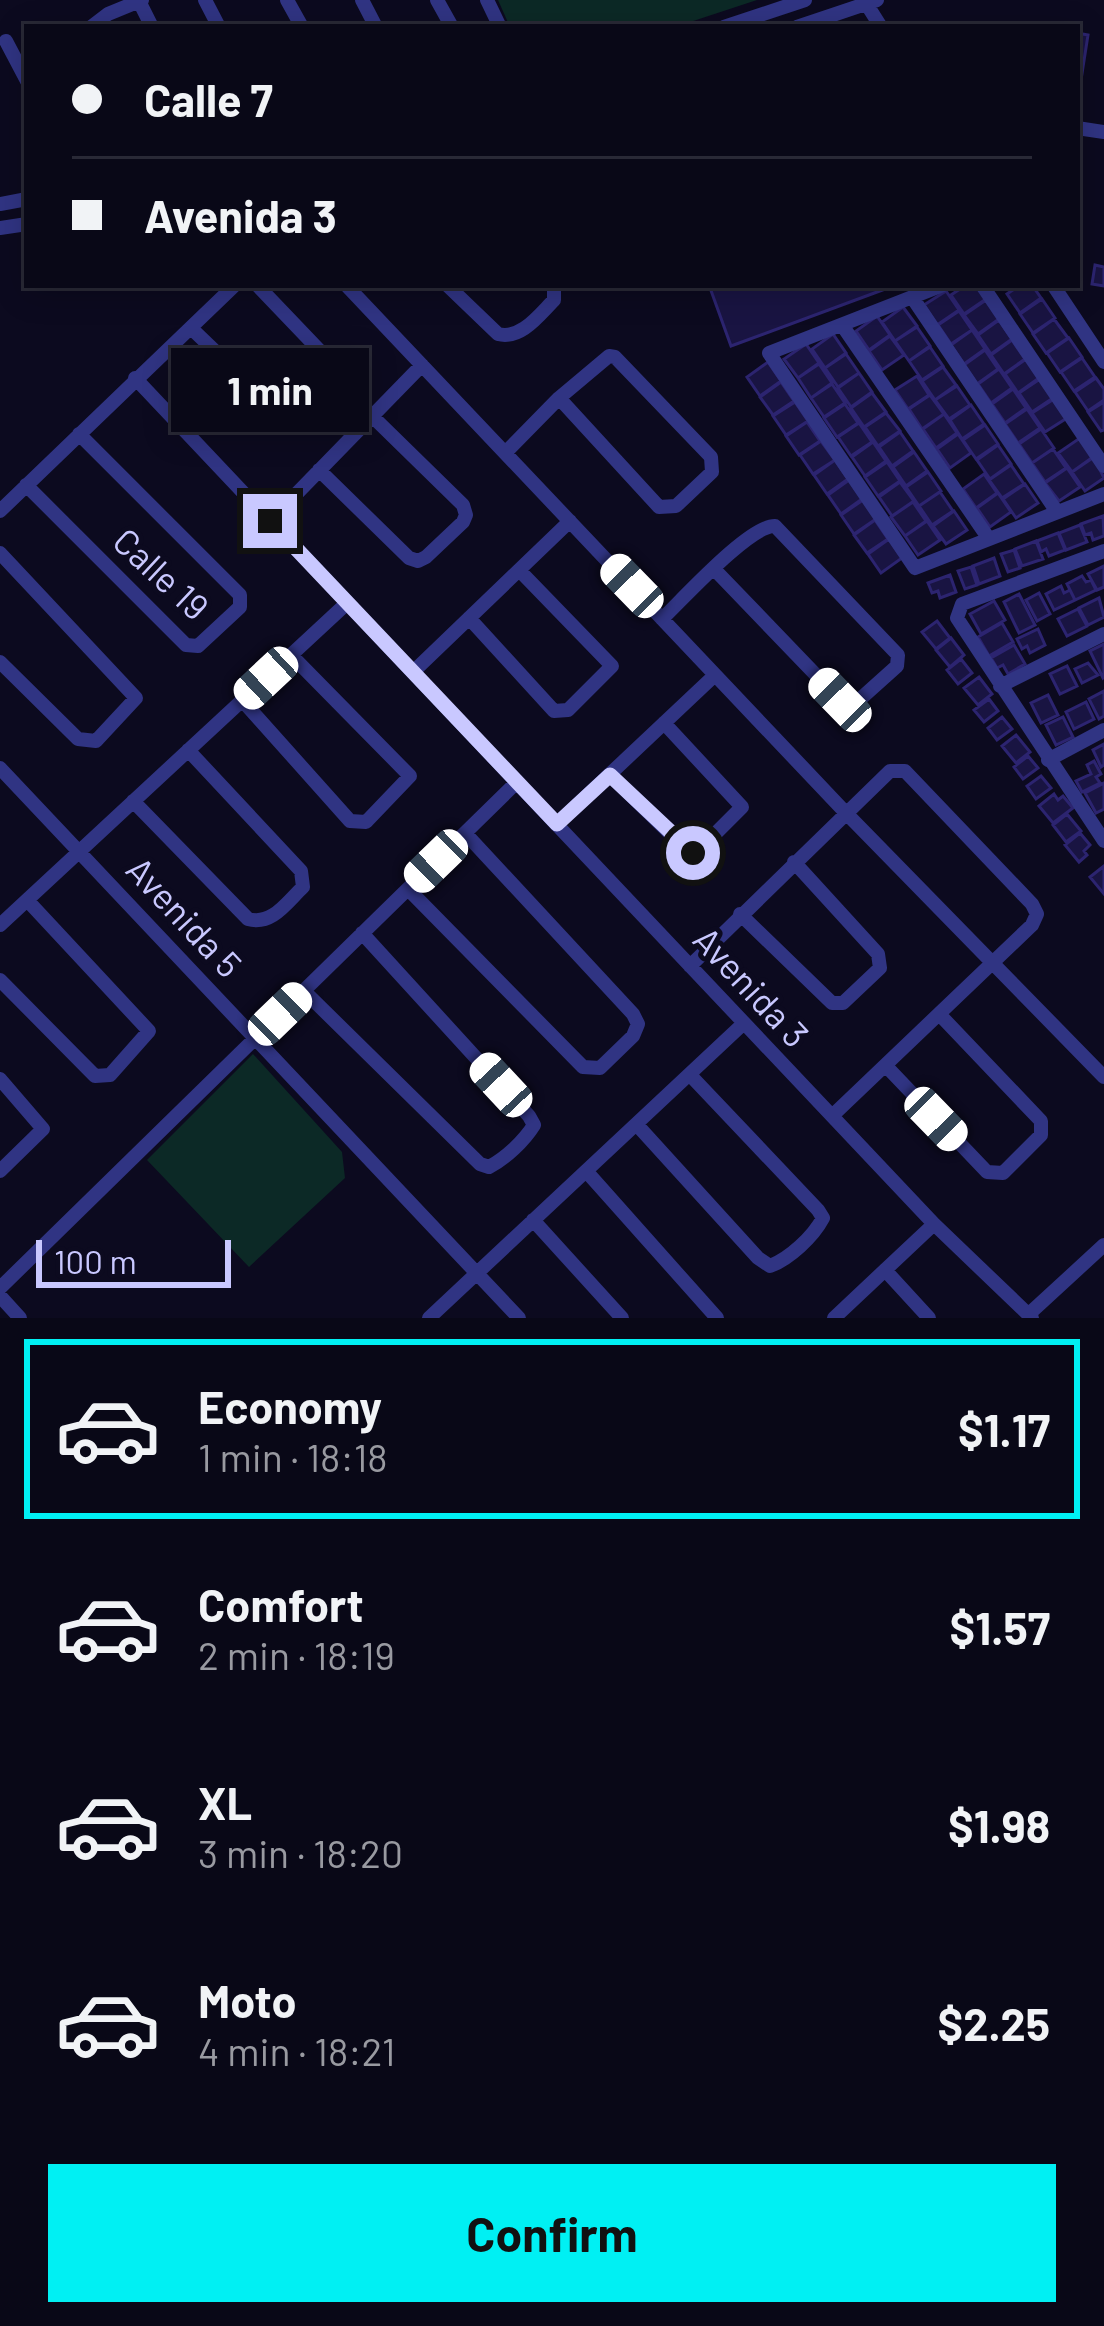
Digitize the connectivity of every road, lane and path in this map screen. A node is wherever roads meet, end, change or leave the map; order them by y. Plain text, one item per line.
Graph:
1 (140, 0) edge
2 (805, 0) edge
3 (869, 1) edge
4 (95, 24) edge
5 (733, 24) edge
6 (804, 24) edge
7 (6, 41) dead end
8 (24, 75) edge
9 (232, 288) edge
10 (260, 288) edge
11 (350, 288) edge
12 (450, 288) edge
13 (554, 288) edge
14 (935, 288) edge
15 (984, 288) edge
16 (1055, 288) edge
17 (912, 297) junction
18 (842, 325) junction
19 (192, 328) junction
20 (1104, 332) edge
21 (1089, 340) junction
22 (1104, 362) edge
23 (422, 365) junction
24 (136, 379) junction
25 (559, 398) junction
26 (372, 416) junction
27 (79, 434) junction
28 (505, 454) junction
29 (1104, 466) edge
30 (320, 470) junction
31 (26, 485) junction
32 (1104, 494) edge
33 (0, 512) edge
34 (1057, 512) junction
35 (270, 521) junction
36 (570, 521) junction
37 (989, 539) junction
38 (1104, 551) edge
39 (0, 553) edge
40 (519, 570) junction
41 (715, 570) junction
42 (346, 604) junction
43 (469, 618) junction
44 (662, 619) junction
45 (1104, 634) edge
46 (291, 655) junction
47 (0, 662) edge
48 (413, 672) junction
49 (715, 675) junction
50 (1000, 686) junction
51 (242, 700) junction
52 (664, 723) junction
53 (1104, 730) edge
54 (188, 750) junction
55 (1048, 760) junction
56 (0, 768) edge
57 (610, 775) junction
58 (517, 782) junction
59 (133, 801) junction
60 (845, 812) junction
61 (557, 824) junction
62 (1099, 825) edge
63 (465, 832) junction
64 (1104, 841) edge
65 (80, 851) junction
66 (794, 862) junction
67 (408, 889) junction
68 (27, 900) junction
69 (740, 914) junction
70 (0, 925) edge
71 (362, 933) junction
72 (995, 964) junction
73 (690, 966) junction
74 (0, 980) edge
75 (304, 991) junction
76 (940, 1016) junction
77 (744, 1023) junction
78 (256, 1037) junction
79 (886, 1066) junction
80 (692, 1076) junction
81 (1104, 1077) edge
82 (0, 1079) edge
83 (832, 1116) junction
84 (638, 1126) junction
85 (0, 1171) edge
86 (587, 1172) junction
87 (533, 1220) junction
88 (934, 1224) junction
89 (1104, 1245) edge
90 (885, 1270) junction
91 (477, 1274) junction
92 (0, 1292) edge
93 (1030, 1316) edge
94 (20, 1318) edge
95 (429, 1318) edge
96 (519, 1318) edge
97 (622, 1318) edge
98 (717, 1318) edge
99 (834, 1318) edge
100 (929, 1318) edge

1 - 4 street
2 - 5 street
3 - 6 street
7 - 8 street
9 - 19 street
10 - 19 street
11 - 23 street
12 - 13 street
14 - 17 street
15 - 29 street
16 - 21 street
17 - 18 street
17 - 34 street
18 - 37 street
18 - 37 street
19 - 24 street
20 - 21 street
21 - 22 street
23 - 26 street
23 - 28 street
24 - 27 street
24 - 35 street, Avenida 3
25 - 25 street
25 - 28 street
26 - 30 street
26 - 30 street
27 - 31 street
27 - 31 street, Calle 19
28 - 36 street
30 - 35 street
31 - 33 street
32 - 34 street
34 - 37 street
35 - 42 street, Avenida 3
36 - 40 street
36 - 44 street
38 - 50 street
39 - 47 street
40 - 43 street
40 - 43 street
41 - 41 street
41 - 44 street
42 - 46 street
42 - 48 street, Avenida 3
43 - 48 street
44 - 49 street
45 - 50 street
46 - 51 street
46 - 51 street
48 - 58 street, Avenida 3
49 - 52 street
49 - 60 street
50 - 55 street
51 - 54 street
52 - 57 street
52 - 57 street
53 - 55 street
54 - 59 street
54 - 59 street
55 - 62 street
56 - 65 street, Avenida 5
57 - 61 street
58 - 61 street, Avenida 3
58 - 63 street
59 - 65 street
60 - 66 street
60 - 72 street
60 - 72 street
61 - 73 street, Avenida 3
62 - 64 street
63 - 67 street
63 - 67 street
65 - 68 street
65 - 78 street, Avenida 5
66 - 69 street
66 - 69 street
67 - 71 street
68 - 70 street
68 - 74 street
69 - 73 street
71 - 75 street
71 - 75 street
72 - 76 street
72 - 81 street
73 - 77 street, Avenida 3
75 - 78 street
76 - 79 street
76 - 79 street
77 - 80 street
77 - 83 street, Avenida 3
78 - 91 street, Avenida 5
78 - 92 street
79 - 83 street
80 - 84 street
80 - 84 street
82 - 85 street
83 - 88 street, Avenida 3
84 - 86 street
86 - 87 street
86 - 98 street
87 - 91 street
87 - 97 street
88 - 90 street
88 - 93 street, Avenida 3
89 - 93 street
90 - 99 street
90 - 100 street
91 - 95 street
91 - 96 street, Avenida 5
92 - 94 street

